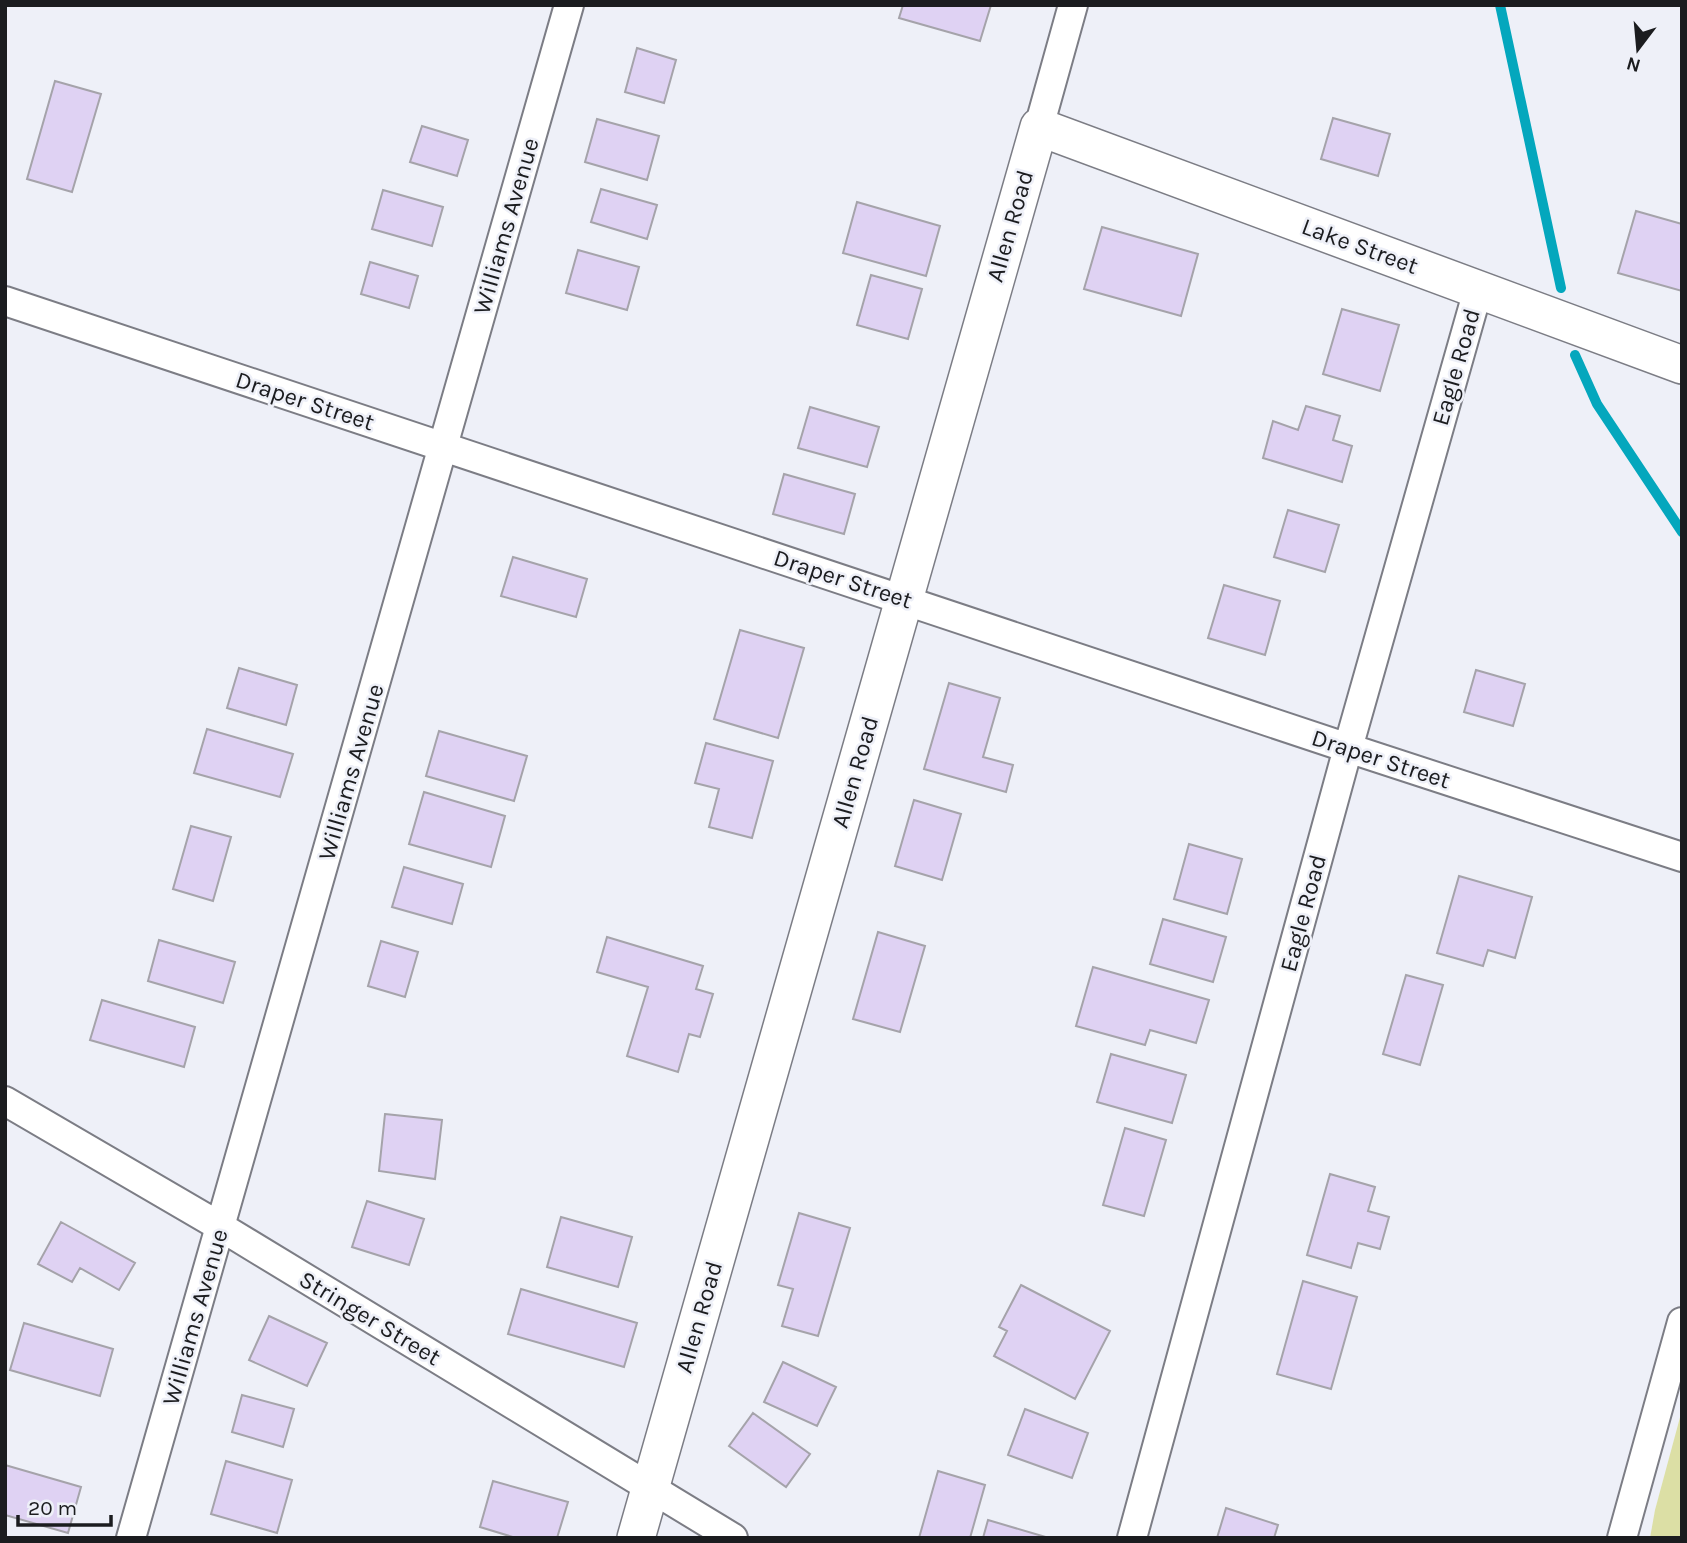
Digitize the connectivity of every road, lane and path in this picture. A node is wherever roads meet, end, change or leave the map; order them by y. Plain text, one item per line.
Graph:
1 (569, 5) edge
2 (1073, 5) edge
3 (1039, 127) junction
4 (1478, 290) junction
5 (5, 301) edge
6 (1682, 365) edge
7 (443, 447) junction
8 (904, 600) junction
9 (1348, 748) junction
10 (1682, 857) edge
11 (5, 1101) edge
12 (222, 1227) junction
13 (1682, 1322) edge
14 (650, 1488) junction
15 (131, 1538) edge
16 (636, 1538) edge
17 (733, 1538) edge
18 (1132, 1538) edge
19 (1622, 1538) edge

1 - 7 street, Williams Avenue
2 - 3 street, Allen Road
3 - 4 street, Lake Street
3 - 8 street, Allen Road
4 - 6 street, Lake Street
4 - 9 street, Eagle Road
5 - 7 street, Draper Street
7 - 8 street, Draper Street
7 - 12 street, Williams Avenue
8 - 9 street, Draper Street
8 - 14 street, Allen Road
9 - 10 street, Draper Street
9 - 18 street, Eagle Road
11 - 12 street, Stringer Street
12 - 14 street, Stringer Street
12 - 15 street, Williams Avenue
13 - 19 street
14 - 16 street, Allen Road
14 - 17 street, Stringer Street

